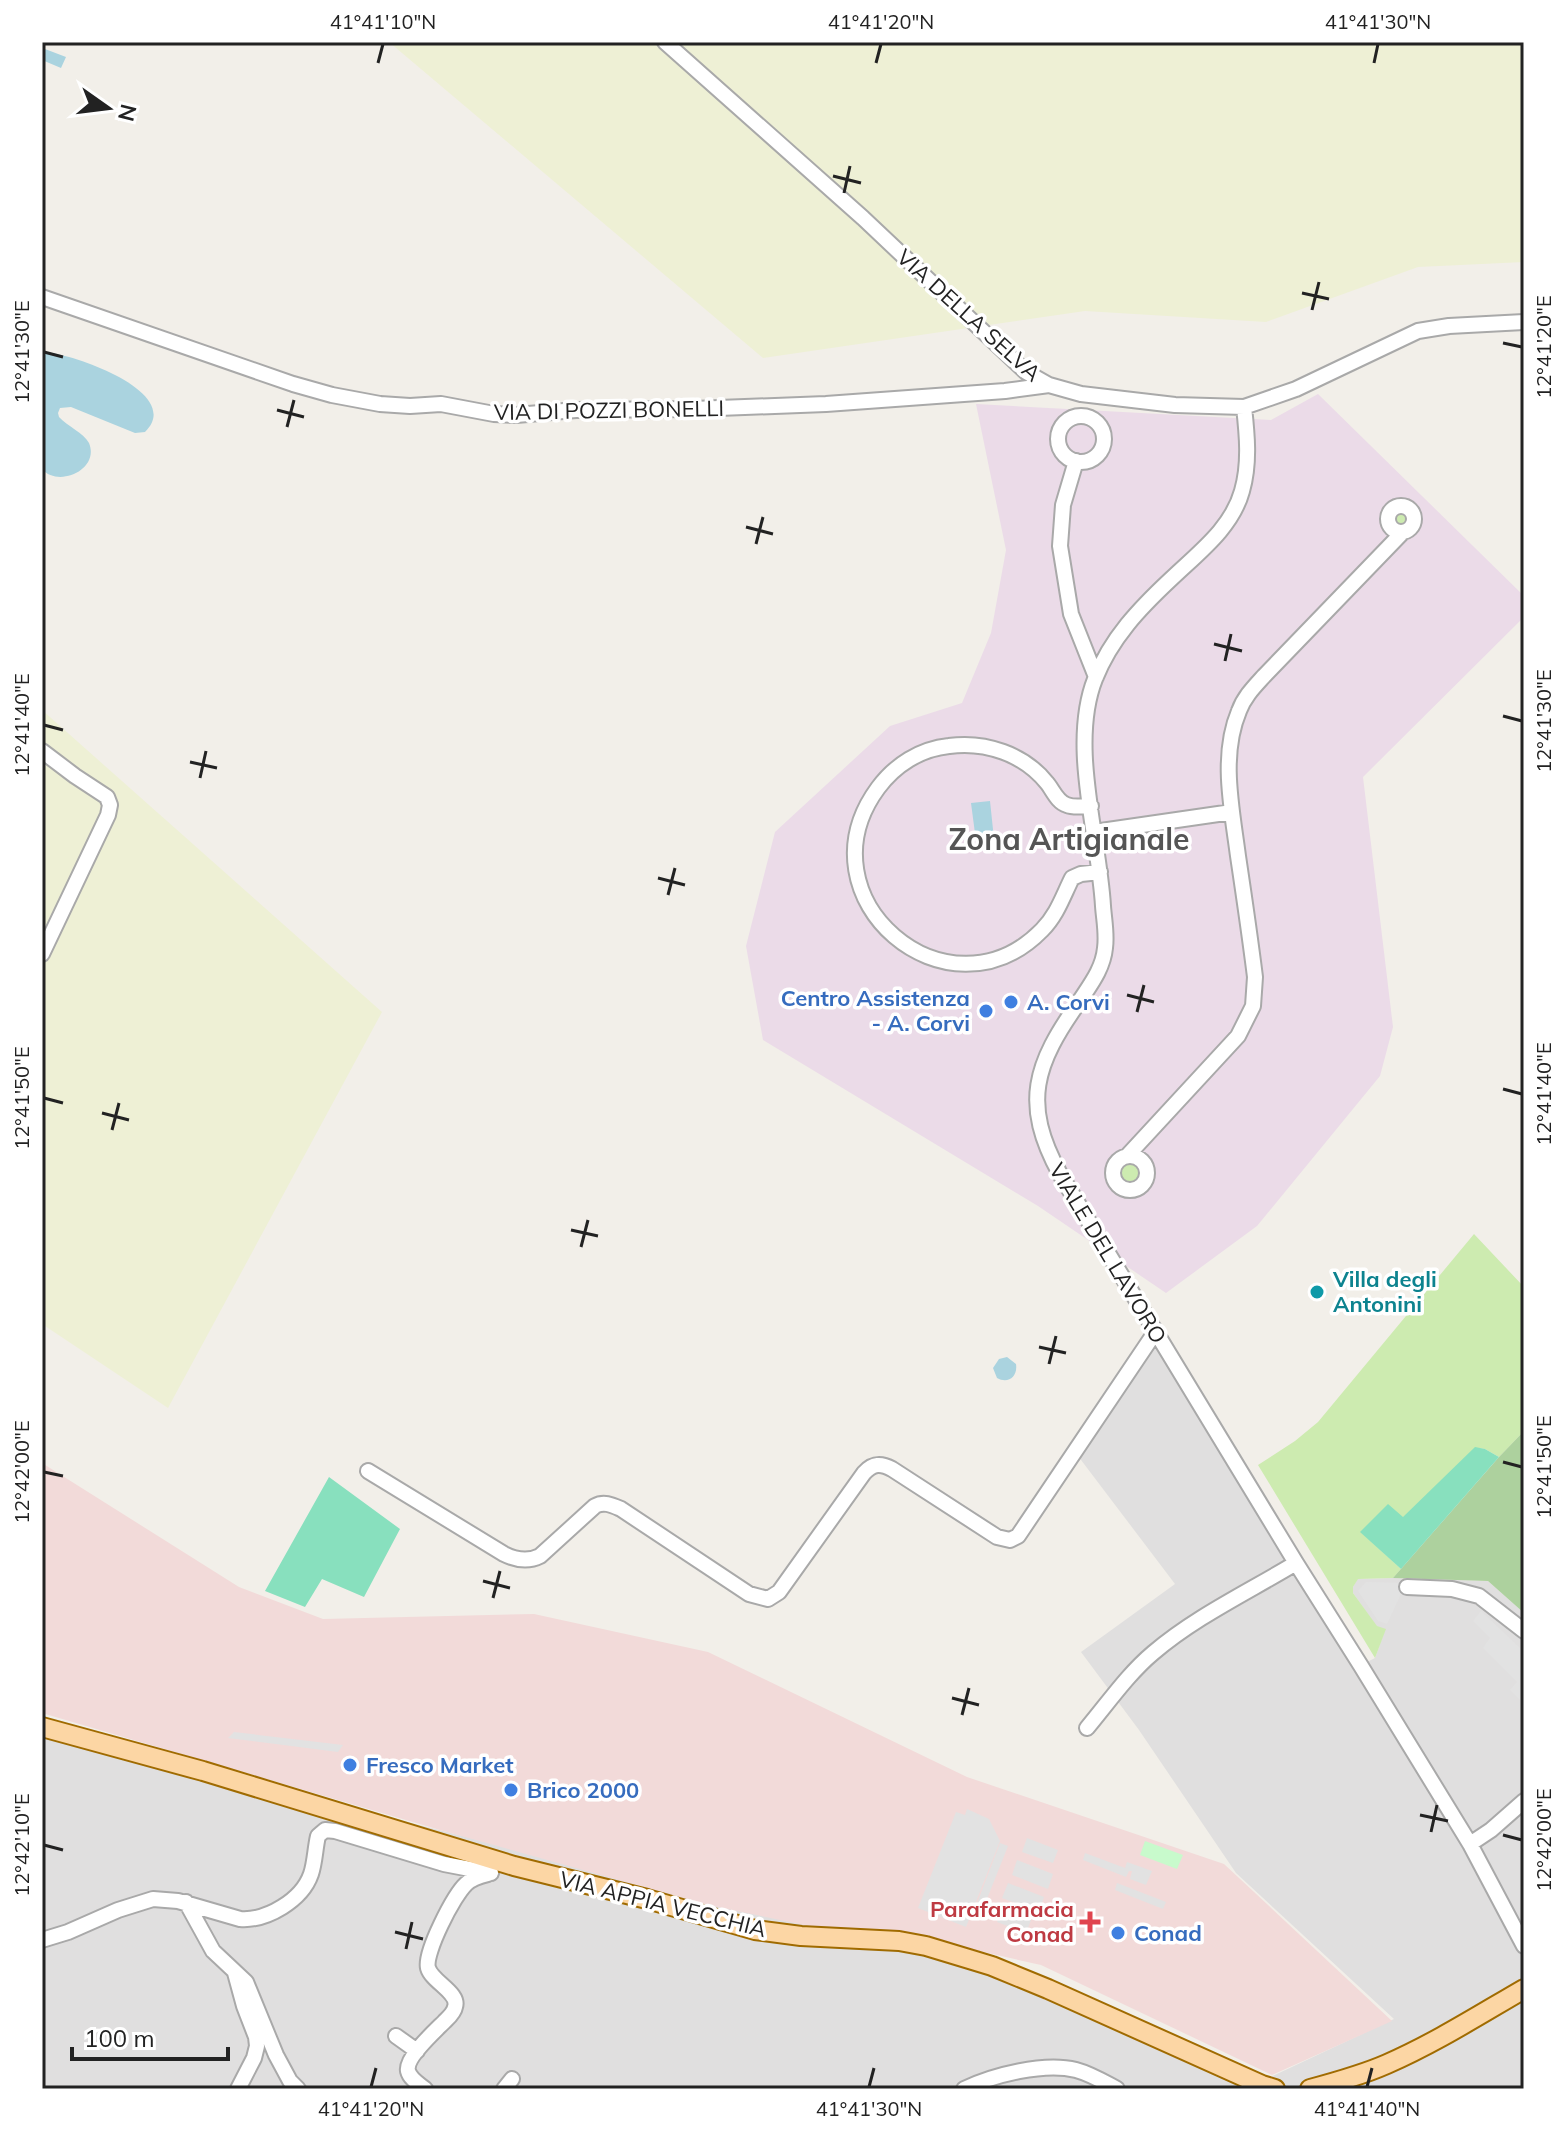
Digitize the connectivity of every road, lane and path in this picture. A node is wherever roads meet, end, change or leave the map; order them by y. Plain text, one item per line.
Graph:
1 (665, 42) edge
2 (42, 297) edge
3 (1524, 322) edge
4 (1049, 385) junction
5 (1244, 407) junction
6 (1076, 461) dead end
7 (1402, 533) dead end
8 (1096, 677) junction
9 (42, 751) edge
10 (1091, 806) junction
11 (1232, 812) junction
12 (1094, 832) junction
13 (1100, 872) junction
14 (42, 954) edge
15 (1128, 1155) dead end
16 (1156, 1331) junction
17 (368, 1471) dead end
18 (1296, 1563) junction
19 (1407, 1587) dead end
20 (1524, 1631) edge
21 (42, 1727) edge
22 (1087, 1728) dead end
23 (1524, 1801) edge
24 (1470, 1844) junction
25 (514, 1866) junction
26 (491, 1873) junction
27 (186, 1902) junction
28 (42, 1940) edge
29 (1524, 1946) edge
30 (234, 1970) junction
31 (1524, 1989) edge
32 (396, 2036) dead end
33 (417, 2051) junction
34 (238, 2089) edge
35 (298, 2089) edge
36 (425, 2089) edge
37 (964, 2089) edge
38 (1117, 2089) edge
39 (1275, 2089) edge
40 (1310, 2089) edge

1 - 4 street, VIA DELLA SELVA
2 - 4 street, VIA DI POZZI BONELLI
3 - 5 street, VIA DELLA SELVA
4 - 5 street, VIA DELLA SELVA
5 - 8 street, VIALE DEL LAVORO
6 - 8 street
7 - 11 street
8 - 10 street, VIALE DEL LAVORO
9 - 14 street
10 - 12 street, VIALE DEL LAVORO
10 - 13 street
11 - 12 street
11 - 15 street
12 - 13 street, VIALE DEL LAVORO
13 - 16 street, VIALE DEL LAVORO
16 - 17 street
16 - 18 street, VIALE DEL LAVORO
18 - 22 street
18 - 24 street, VIALE DEL LAVORO
19 - 20 street
21 - 25 main road, VIA APPIA VECCHIA
23 - 24 street
24 - 29 street, VIALE DEL LAVORO
25 - 26 street
25 - 39 main road, VIA APPIA VECCHIA
26 - 27 street
26 - 33 street
27 - 28 street
27 - 30 street
30 - 34 street
30 - 35 street
31 - 40 main road
32 - 33 street
33 - 36 street
37 - 38 street

